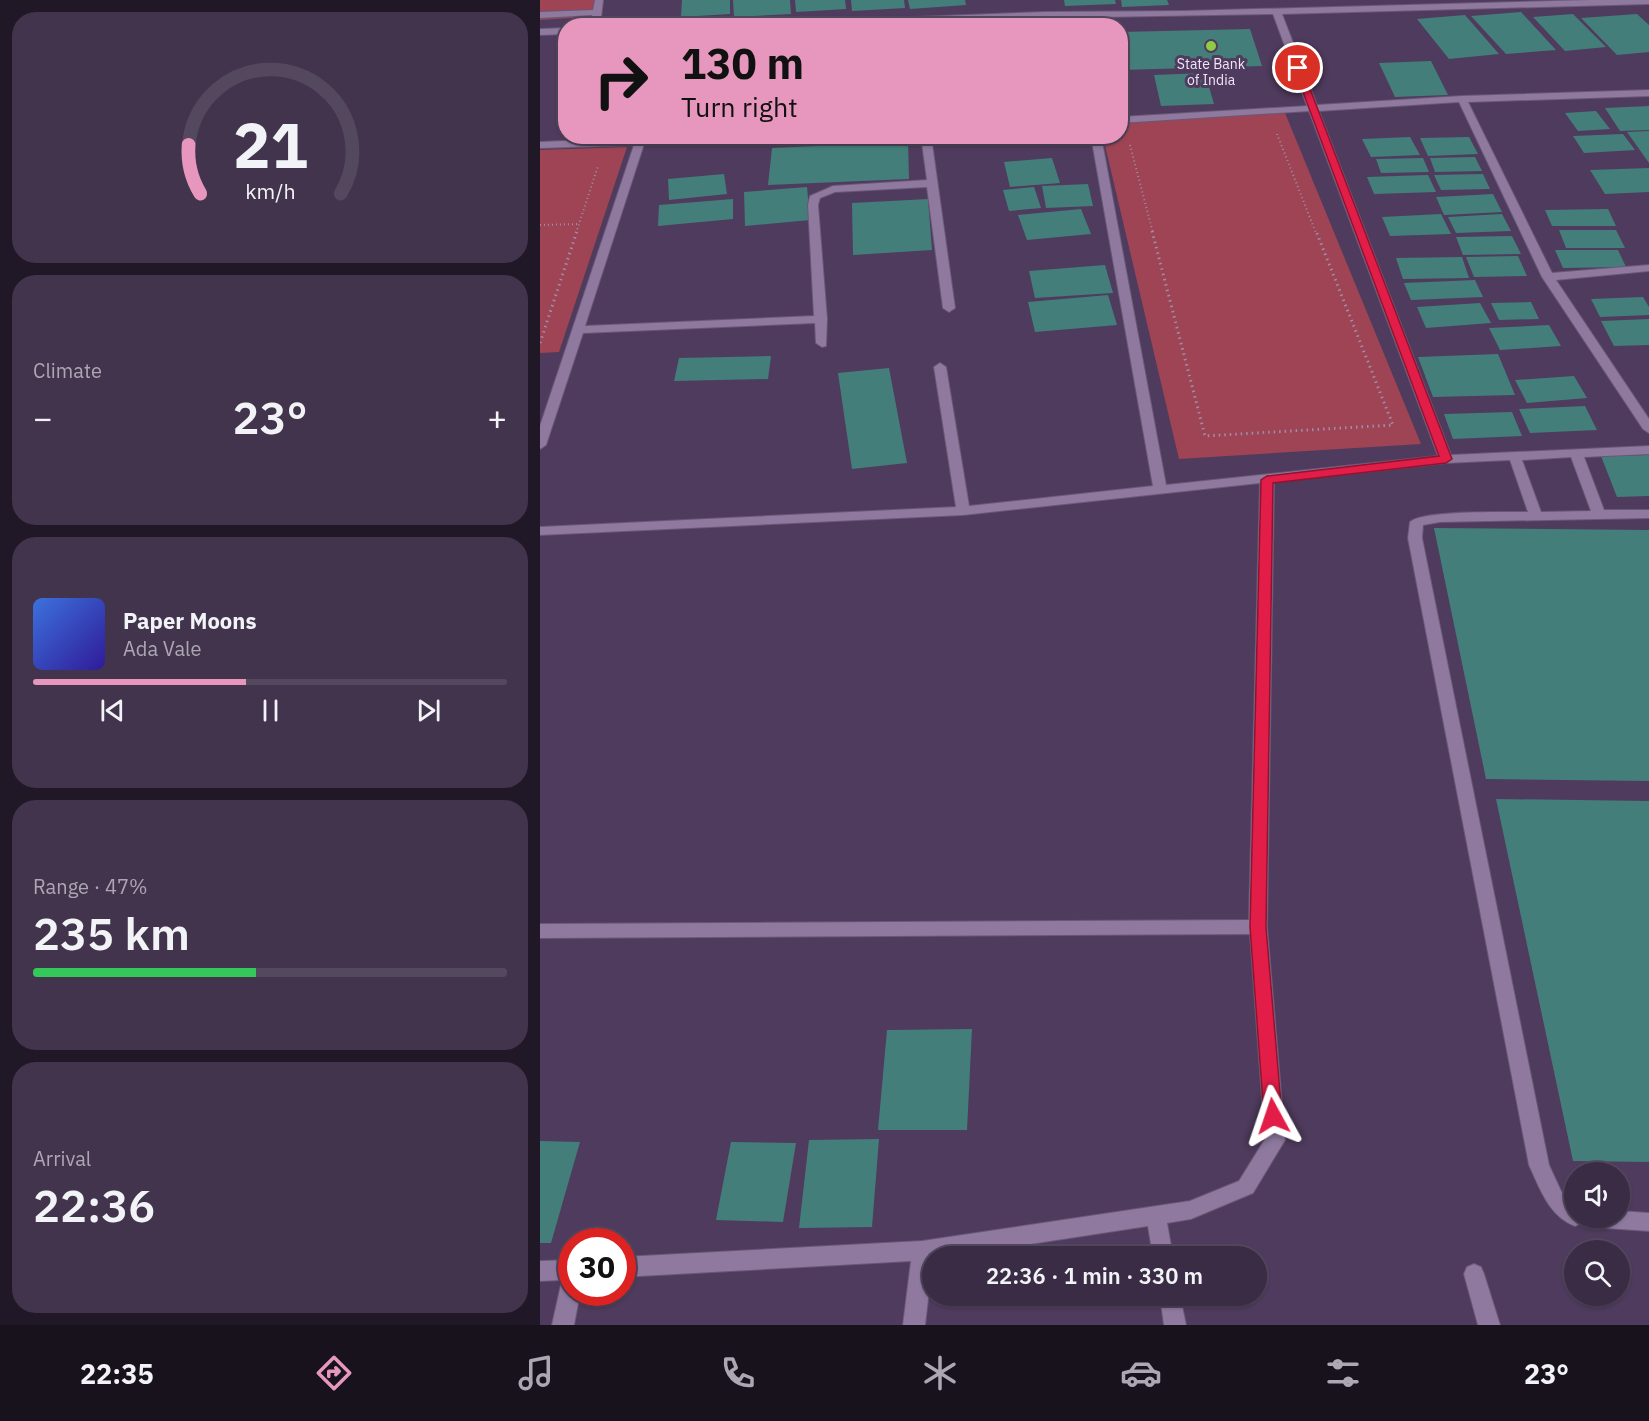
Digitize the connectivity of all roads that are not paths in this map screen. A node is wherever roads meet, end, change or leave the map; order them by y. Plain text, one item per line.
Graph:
1 (599, 0) edge
2 (1649, 1) edge
3 (1276, 10) junction
4 (597, 12) junction
5 (540, 15) edge
6 (596, 18) edge
7 (900, 18) edge
8 (558, 31) edge
9 (540, 32) edge
10 (1649, 93) edge
11 (1462, 99) junction
12 (1312, 106) junction
13 (1128, 119) edge
14 (558, 144) edge
15 (639, 144) edge
16 (927, 144) edge
17 (1097, 144) edge
18 (540, 145) edge
19 (933, 183) junction
20 (1649, 268) edge
21 (1548, 277) junction
22 (949, 308) dead end
23 (821, 319) junction
24 (577, 330) junction
25 (822, 343) dead end
26 (940, 367) dead end
27 (1649, 429) edge
28 (540, 445) edge
29 (1649, 450) edge
30 (1576, 454) junction
31 (1515, 457) junction
32 (1446, 459) junction
33 (1267, 480) junction
34 (1160, 490) junction
35 (963, 512) junction
36 (1649, 514) edge
37 (1599, 515) junction
38 (1536, 516) junction
39 (540, 531) edge
40 (1258, 927) junction
41 (540, 931) edge
42 (1564, 1207) edge
43 (1156, 1215) junction
44 (1630, 1220) edge
45 (1649, 1221) edge
46 (954, 1246) edge
47 (1161, 1246) edge
48 (922, 1251) joint
49 (636, 1266) edge
50 (558, 1270) edge
51 (540, 1271) edge
52 (1474, 1274) dead end
53 (567, 1306) edge
54 (1172, 1306) edge
55 (563, 1325) edge
56 (914, 1325) edge
57 (1175, 1325) edge
58 (1489, 1325) edge

1 - 4 street
2 - 3 street
3 - 7 street
3 - 12 street
4 - 5 street
4 - 6 street
8 - 9 street
10 - 11 street
11 - 12 street
11 - 21 street
12 - 13 street
12 - 32 street
14 - 18 street
15 - 24 street
16 - 19 street
17 - 34 street
19 - 22 street
19 - 23 street
20 - 21 street
21 - 27 street
23 - 24 street
23 - 25 street
24 - 28 street
26 - 35 street
29 - 30 street
30 - 31 street
30 - 37 street
31 - 32 street
31 - 38 street
32 - 33 street
33 - 34 street
33 - 40 street
34 - 35 street
35 - 39 street
36 - 37 street
37 - 38 street
38 - 42 street
40 - 41 street
40 - 43 street
43 - 46 street
43 - 47 street
44 - 45 street
48 - 49 street
48 - 56 street
50 - 51 street
52 - 58 street
53 - 55 street
54 - 57 street

